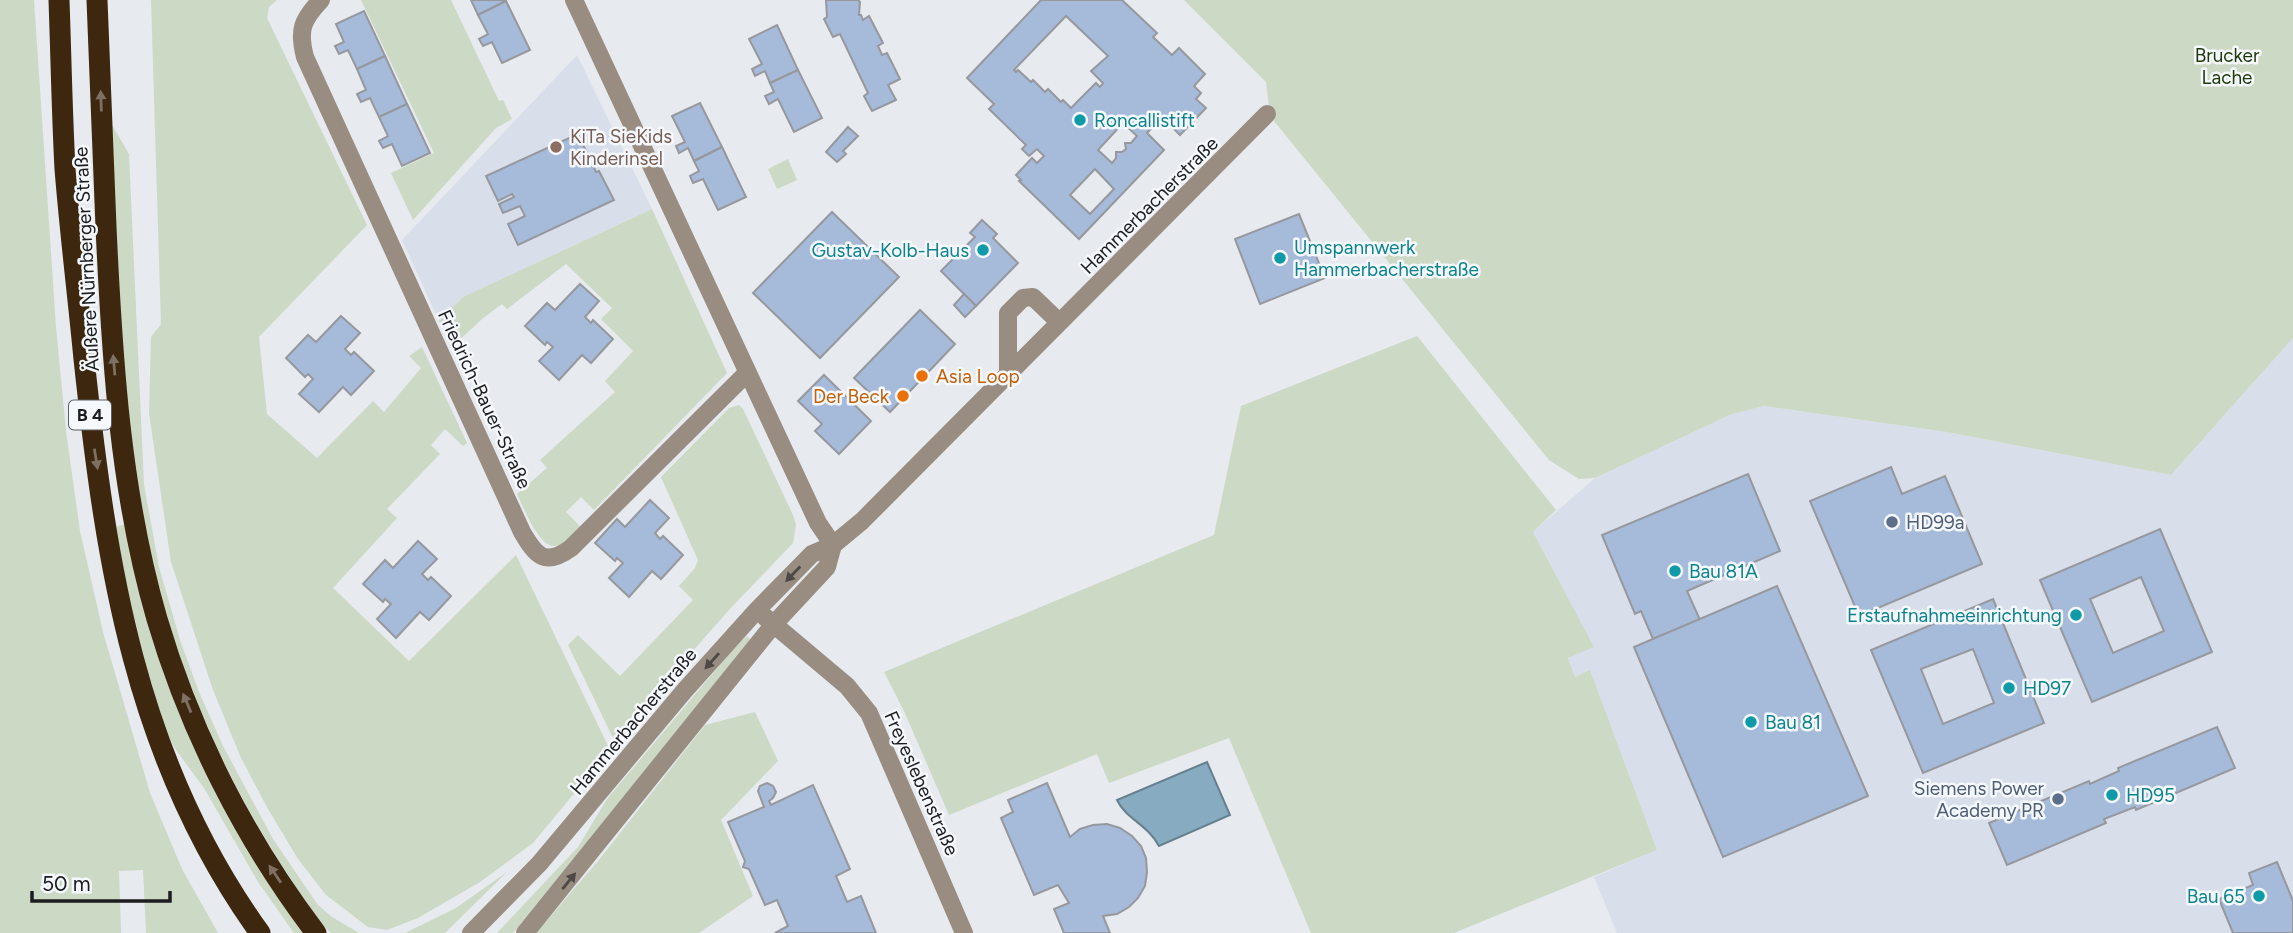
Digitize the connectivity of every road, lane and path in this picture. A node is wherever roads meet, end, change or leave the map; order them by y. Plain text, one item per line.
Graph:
1 (58, 0) edge
2 (97, 0) edge
3 (321, 0) edge
4 (573, 0) edge
5 (1267, 114) dead end
6 (1058, 321) junction
7 (747, 373) junction
8 (1008, 376) junction
9 (833, 545) junction
10 (757, 610) junction
11 (774, 624) junction
12 (316, 932) edge
13 (260, 933) edge
14 (471, 933) edge
15 (525, 933) edge
16 (964, 933) edge

1 -> 13 highway, Äußere Nürnberger Straße / B 4
12 -> 2 highway, Äußere Nürnberger Straße / B 4
3 - 7 street, Friedrich-Bauer-Straße
4 - 7 street
5 - 6 street, Hammerbacherstraße
6 - 8 street, Hammerbacherstraße
6 - 8 street
7 - 9 street
8 - 9 street, Hammerbacherstraße
9 -> 10 street, Hammerbacherstraße
9 - 11 street, Hammerbacherstraße
10 - 11 street, Freyeslebenstraße
10 -> 14 street, Hammerbacherstraße
15 -> 11 street, Hammerbacherstraße
11 - 16 street, Freyeslebenstraße

